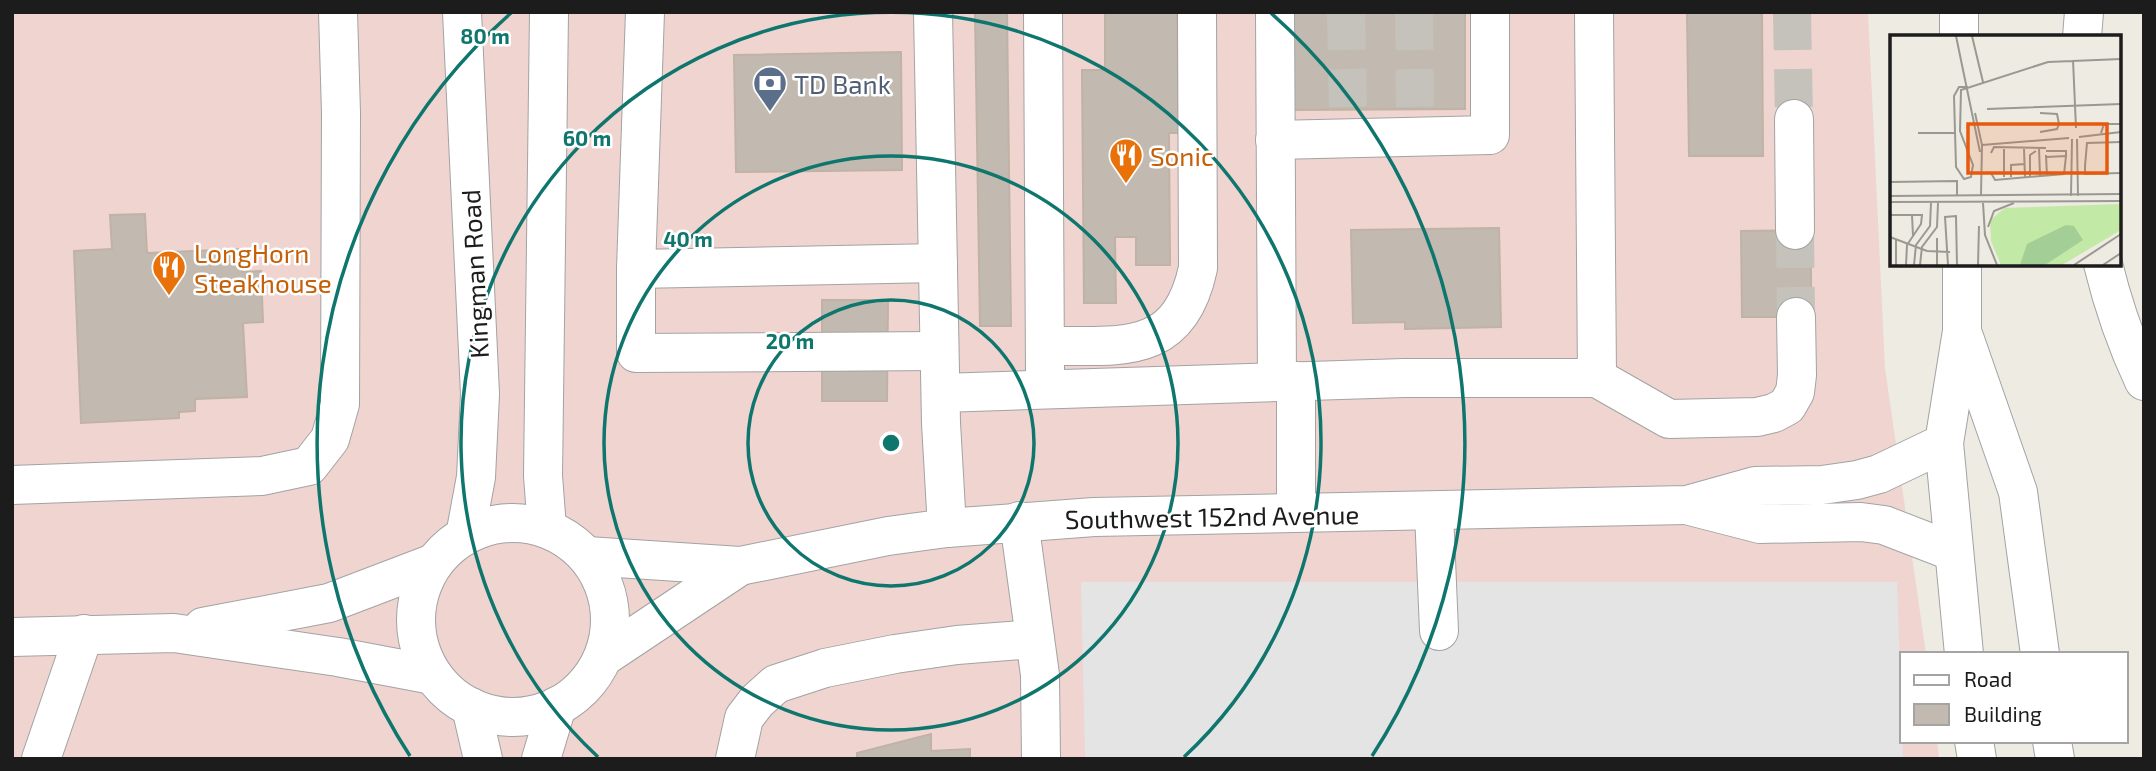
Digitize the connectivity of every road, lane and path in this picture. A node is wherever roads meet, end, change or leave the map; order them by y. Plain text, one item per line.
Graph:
1 (338, 12) edge
2 (462, 12) edge
3 (549, 12) edge
4 (645, 12) edge
5 (933, 12) edge
6 (1043, 12) edge
7 (1197, 12) edge
8 (1275, 12) edge
9 (1490, 12) edge
10 (1594, 12) edge
11 (1959, 12) edge
12 (2084, 12) edge
13 (1959, 35) edge
14 (2082, 35) edge
15 (1794, 119) tunnel mouth
16 (1276, 140) junction
17 (1795, 230) tunnel mouth
18 (938, 263) junction
19 (1962, 266) edge
20 (2103, 266) edge
21 (636, 269) junction
22 (1796, 317) tunnel mouth
23 (1962, 331) junction
24 (1045, 346) junction
25 (939, 351) junction
26 (1597, 378) junction
27 (2144, 381) edge
28 (1287, 382) junction
29 (1045, 390) junction
30 (941, 393) junction
31 (1944, 443) junction
32 (12, 485) edge
33 (1688, 505) junction
34 (1434, 512) junction
35 (1296, 513) junction
36 (1019, 520) junction
37 (547, 528) junction
38 (947, 528) junction
39 (465, 536) junction
40 (1954, 551) junction
41 (587, 556) junction
42 (434, 564) junction
43 (740, 566) junction
44 (1438, 631) dead end
45 (174, 633) junction
46 (84, 634) junction
47 (12, 637) edge
48 (1035, 639) junction
49 (1964, 652) edge
50 (2040, 652) edge
51 (604, 656) junction
52 (433, 675) junction
53 (557, 706) junction
54 (471, 707) junction
55 (41, 759) edge
56 (482, 759) edge
57 (541, 759) edge
58 (735, 759) edge
59 (1041, 759) edge

1 - 32 street
2 - 39 street, Kingman Road
3 - 37 street
4 - 21 street
5 - 18 street
6 - 24 street
7 - 24 street
8 - 16 street
9 - 16 street
10 - 26 street
11 - 13 street
12 - 14 street
15 - 17 street
16 - 28 street
18 - 21 street
18 - 25 street
19 - 23 street
20 - 27 street
21 - 25 street
22 - 26 street
23 - 31 street
23 - 50 street
24 - 29 street
25 - 30 street
26 - 28 street
28 - 29 street
28 - 35 street
29 - 30 street
30 - 38 street
31 - 33 street, Southwest 152nd Avenue
31 - 40 street
33 - 34 street, Southwest 152nd Avenue
33 - 40 street, Southwest 152nd Avenue
34 - 35 street, Southwest 152nd Avenue
34 - 44 street
35 - 36 street, Southwest 152nd Avenue
36 - 38 street, Southwest 152nd Avenue
36 - 48 street
37 - 39 street
37 - 41 street
38 - 43 street, Southwest 152nd Avenue
39 - 42 street
40 - 49 street
41 - 43 street, Southwest 152nd Avenue
41 - 51 street
42 - 45 street
42 - 52 street
43 - 51 street, Southwest 152nd Avenue
45 - 46 street
45 - 52 street
46 - 47 street
46 - 55 street
48 - 58 street
48 - 59 street
51 - 53 street
52 - 54 street
53 - 54 street
53 - 57 street
54 - 56 street

